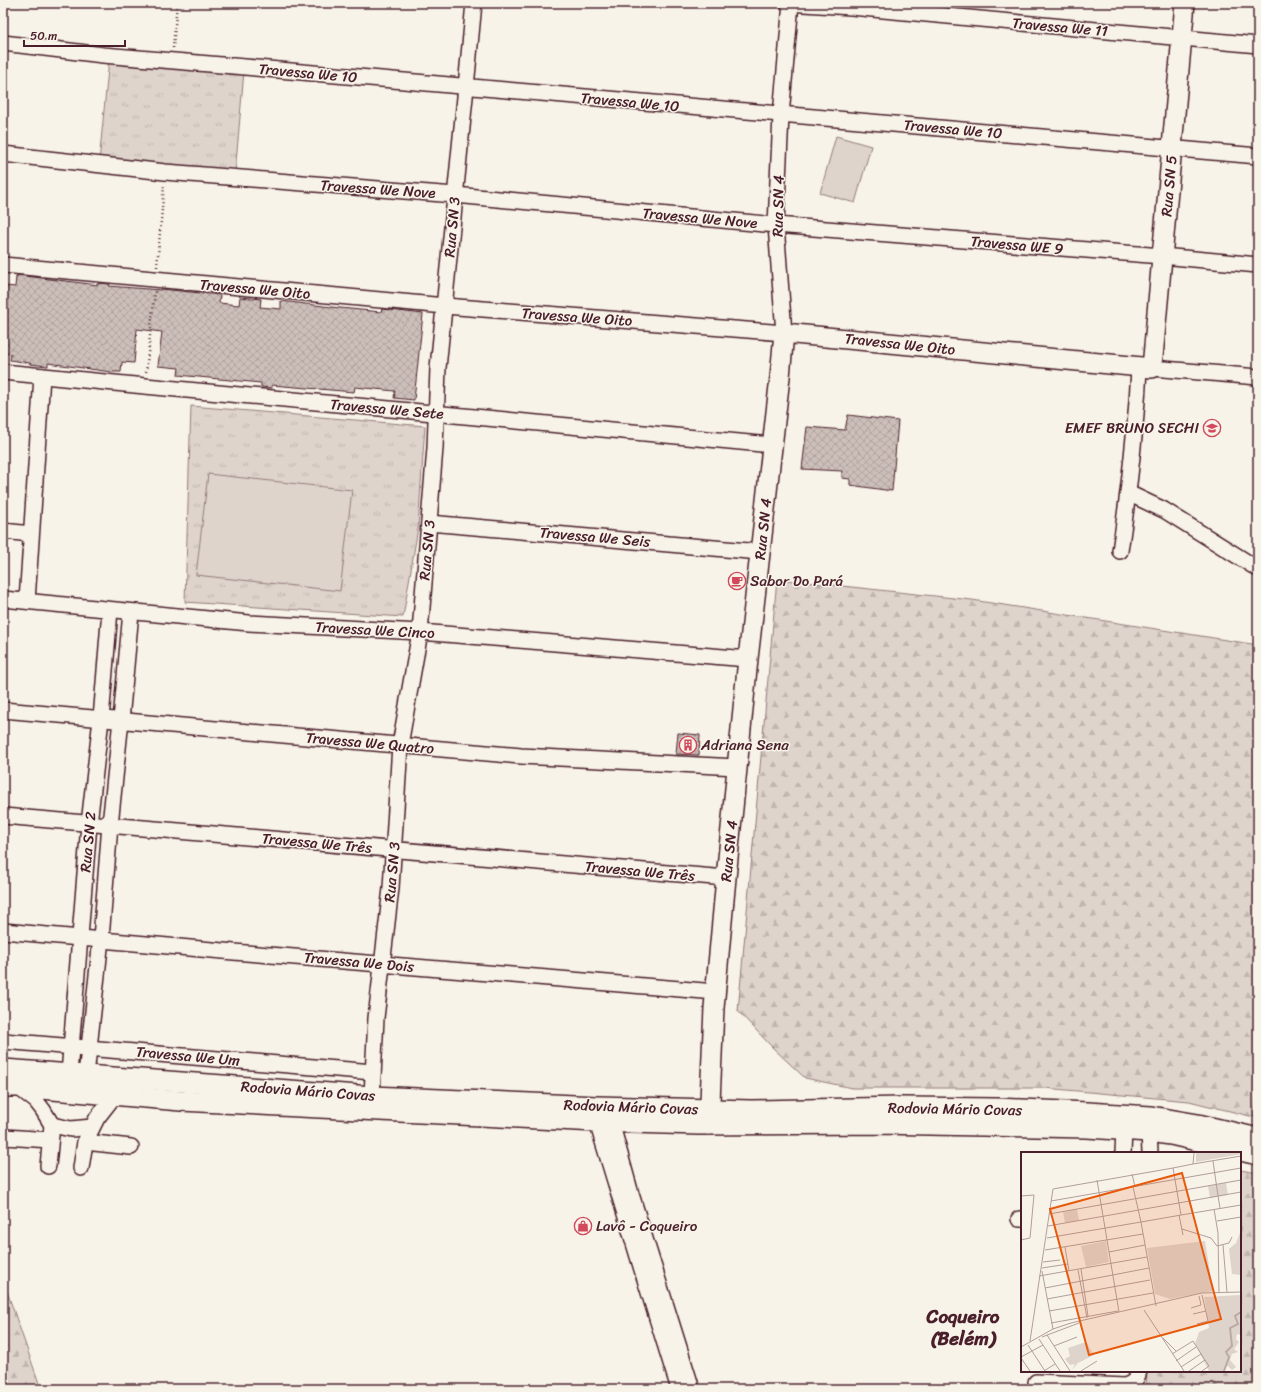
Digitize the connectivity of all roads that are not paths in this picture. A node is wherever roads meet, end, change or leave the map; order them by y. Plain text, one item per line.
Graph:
1 (474, 3) edge
2 (790, 3) edge
3 (1185, 3) edge
4 (811, 4) edge
5 (1182, 38) junction
6 (3, 43) edge
7 (1258, 45) edge
8 (466, 87) junction
9 (781, 115) junction
10 (1172, 148) junction
11 (3, 154) edge
12 (1258, 156) edge
13 (456, 195) junction
14 (776, 225) junction
15 (1162, 256) junction
16 (3, 265) edge
17 (1258, 265) edge
18 (445, 306) junction
19 (784, 333) junction
20 (1146, 368) junction
21 (3, 372) edge
22 (42, 376) junction
23 (1258, 377) edge
24 (436, 414) junction
25 (772, 445) junction
26 (1128, 493) junction
27 (429, 523) junction
28 (3, 531) edge
29 (31, 534) junction
30 (1120, 551) dead end
31 (760, 552) junction
32 (1258, 569) edge
33 (3, 599) edge
34 (27, 602) junction
35 (110, 610) junction
36 (131, 612) junction
37 (420, 632) junction
38 (748, 659) junction
39 (3, 710) edge
40 (101, 719) junction
41 (121, 720) junction
42 (400, 745) junction
43 (738, 767) junction
44 (3, 816) edge
45 (89, 824) junction
46 (110, 825) junction
47 (394, 850) junction
48 (726, 878) junction
49 (3, 931) edge
50 (79, 938) junction
51 (101, 939) junction
52 (383, 963) junction
53 (716, 992) junction
54 (3, 1041) edge
55 (71, 1047) junction
56 (88, 1048) junction
57 (3, 1069) edge
58 (373, 1072) junction
59 (77, 1074) junction
60 (11, 1087) edge
61 (114, 1095) junction
62 (372, 1096) junction
63 (710, 1118) junction
64 (604, 1122) junction
65 (92, 1127) junction
66 (1124, 1130) junction
67 (51, 1132) junction
68 (1149, 1132) junction
69 (5, 1136) dead end
70 (1258, 1138) edge
71 (85, 1142) junction
72 (131, 1147) dead end
73 (1124, 1152) edge
74 (1150, 1152) edge
75 (1258, 1155) edge
76 (48, 1166) dead end
77 (81, 1168) dead end
78 (653, 1284) junction
79 (1136, 1377) edge
80 (1036, 1382) dead end
81 (679, 1389) edge
82 (692, 1389) edge

1 - 8 street, Rua SN 3
2 - 4 street, Travessa We 11
2 - 9 street, Rua SN 4
3 - 5 main road, Rua SN 5
4 - 5 street, Travessa We 11
5 - 7 street, Travessa We 11
5 - 10 main road, Rua SN 5
6 - 8 street, Travessa We 10
8 - 9 street, Travessa We 10
8 - 13 street, Rua SN 3
9 - 10 street, Travessa We 10
9 - 14 street, Rua SN 4
10 - 12 street, Travessa We 10
10 - 15 main road, Rua SN 5
11 - 13 street, Travessa We Nove
13 - 14 street, Travessa We Nove
13 - 18 street, Rua SN 3
14 - 15 street, Travessa WE 9
14 - 19 street, Rua SN 4
15 - 17 street, Travessa WE 9
15 - 20 main road, Rua SN 5
16 - 18 street, Travessa We Oito
18 - 19 street, Travessa We Oito
18 - 24 street, Rua SN 3
19 - 20 main road, Travessa We Oito
19 - 25 main road, Rua SN 4
20 - 23 street
20 - 26 street
21 - 22 street, Travessa We Sete
22 - 24 street, Travessa We Sete
22 - 29 street
24 - 25 street, Travessa We Sete
24 - 27 street, Rua SN 3
25 - 31 main road, Rua SN 4
26 - 30 street
26 - 32 street
27 - 31 street, Travessa We Seis
27 - 37 street, Rua SN 3
28 - 29 street
29 - 34 street
31 - 38 main road, Rua SN 4
33 - 34 street, Travessa We Cinco
34 - 35 street, Travessa We Cinco
35 - 36 street, Travessa We Cinco
35 - 40 street, Rua SN 2
36 - 37 street, Travessa We Cinco
36 - 41 street, Rua SN 2
37 - 38 street, Travessa We Cinco
37 - 42 street, Rua SN 3
38 - 43 main road, Rua SN 4
39 - 40 street, Travessa We Quatro
40 - 41 street, Travessa We Quatro
40 - 45 street, Rua SN 2
41 - 42 street, Travessa We Quatro
41 - 46 street, Rua SN 2
42 - 43 street, Travessa We Quatro
42 - 47 street, Rua SN 3
43 - 48 main road, Rua SN 4
44 - 45 street, Travessa We Três
45 - 46 street, Travessa We Três
45 - 50 street, Rua SN 2
46 - 47 street, Travessa We Três
46 - 51 street, Rua SN 2
47 - 48 street, Travessa We Três
47 - 52 street, Rua SN 3
48 - 53 main road, Rua SN 4
49 - 50 street, Travessa We Dois
50 - 51 street, Travessa We Dois
50 - 55 street, Rua SN 2
51 - 52 street, Travessa We Dois
51 - 56 street, Rua SN 2
52 - 53 street, Travessa We Dois
52 - 58 street, Rua SN 3
53 - 63 main road, Rua SN 4
54 - 55 street, Travessa We Um
55 - 56 street, Travessa We Um
55 - 59 street, Rua SN 2
56 - 58 street, Travessa We Um
56 - 59 street, Rua SN 2
57 - 59 main road, Rodovia Mário Covas
58 - 62 street, Rua SN 3
59 - 62 main road, Rodovia Mário Covas
60 - 61 main road, Rodovia Mário Covas
60 - 67 street
61 - 64 main road, Rodovia Mário Covas
61 - 65 street
62 - 63 main road, Rodovia Mário Covas
63 - 64 main road, Rodovia Mário Covas
63 - 66 main road, Rodovia Mário Covas
63 - 70 main road, Rodovia Mário Covas
64 - 78 street
65 - 67 street
65 - 71 street
66 - 68 main road, Rodovia Mário Covas
66 - 73 street
67 - 69 street
67 - 76 street
68 - 74 street
68 - 75 main road, Rodovia Mário Covas
71 - 72 street
71 - 77 street
78 - 81 street
78 - 82 street
79 - 80 street

